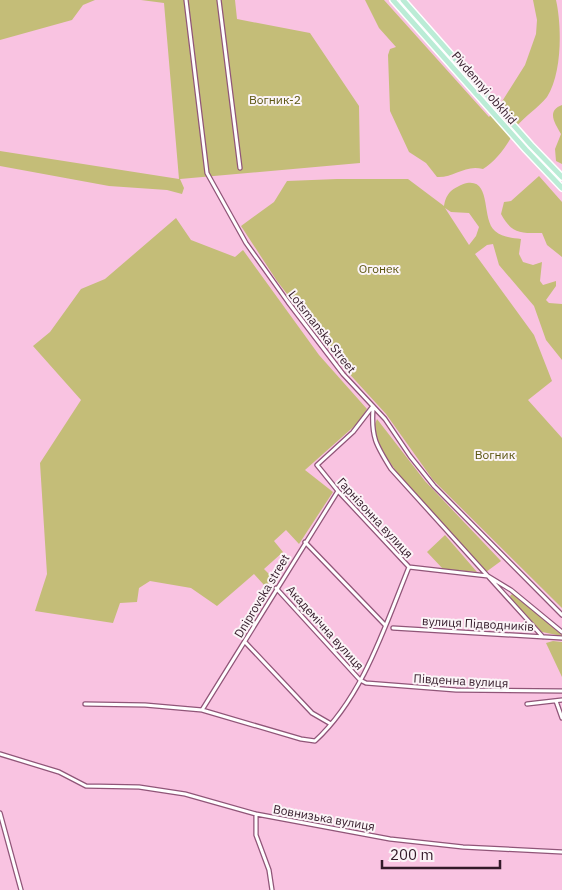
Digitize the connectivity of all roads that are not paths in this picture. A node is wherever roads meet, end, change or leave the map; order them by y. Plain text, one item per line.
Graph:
1 (186, 0) edge
2 (219, 0) edge
3 (393, 0) edge
4 (403, 0) edge
5 (240, 168) dead end
6 (562, 177) edge
7 (562, 188) edge
8 (373, 406) junction
9 (338, 491) junction
10 (305, 542) junction
11 (410, 567) junction
12 (488, 576) junction
13 (276, 588) junction
14 (562, 615) edge
15 (386, 625) junction
16 (393, 628) dead end
17 (562, 632) edge
18 (543, 637) junction
19 (562, 638) edge
20 (245, 642) junction
21 (360, 680) junction
22 (562, 691) edge
23 (562, 700) edge
24 (556, 701) junction
25 (85, 704) dead end
26 (527, 704) dead end
27 (202, 710) junction
28 (562, 718) edge
29 (331, 724) junction
30 (0, 754) edge
31 (0, 813) edge
32 (256, 814) junction
33 (562, 852) edge
34 (21, 890) edge
35 (272, 890) edge

1 - 8 street, Lotsmanska Street
2 - 5 street
3 - 7 main road, Pivdennyi obkhid
4 - 6 main road, Pivdennyi obkhid
8 - 9 street, Гарнізонна вулиця
8 - 12 street
8 - 14 street, Lotsmanska Street
9 - 10 street, Dniprovska street
9 - 11 street, Гарнізонна вулиця
10 - 13 street, Dniprovska street
10 - 15 street
11 - 12 street, Гарнізонна вулиця
11 - 15 street
12 - 17 street
12 - 18 street
13 - 20 street, Dniprovska street
13 - 21 street, Академічна вулиця
15 - 21 street
16 - 18 street, вулиця Підводників
18 - 19 street, вулиця Підводників
20 - 27 street, Dniprovska street
20 - 29 street
21 - 22 street, Південна вулиця
21 - 29 street
23 - 24 street
24 - 26 street
24 - 28 street
25 - 27 street
27 - 29 street
30 - 32 street, Вовнизька вулиця
31 - 34 street
32 - 33 street, Вовнизька вулиця
32 - 35 street

